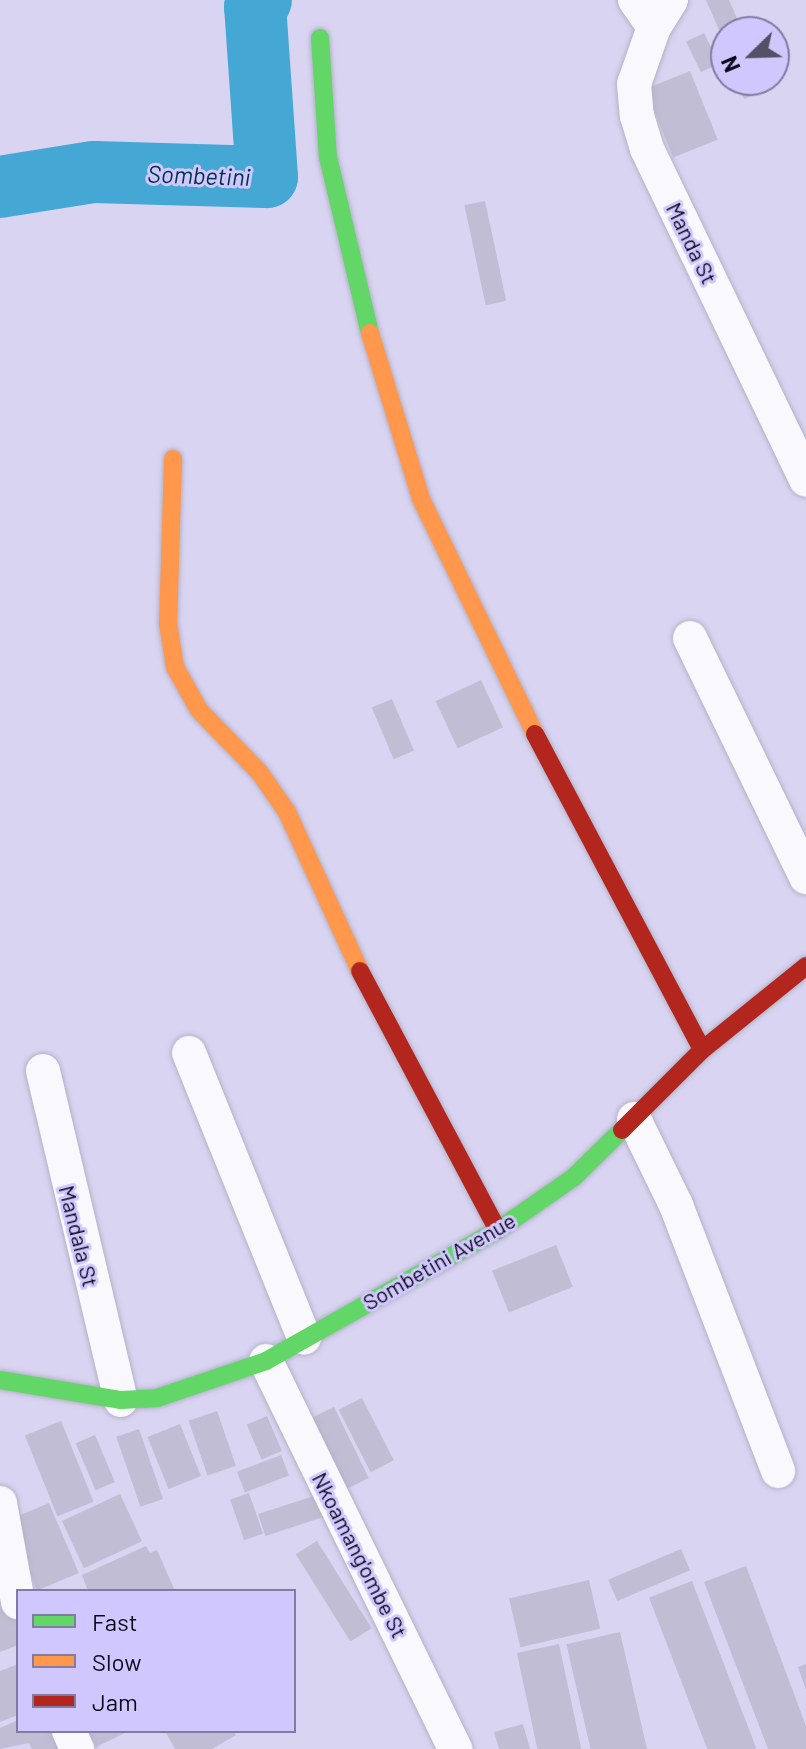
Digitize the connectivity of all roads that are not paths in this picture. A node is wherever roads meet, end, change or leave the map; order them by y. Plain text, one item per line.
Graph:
1 (653, 9) edge
2 (320, 38) dead end
3 (173, 459) dead end
4 (806, 480) edge
5 (690, 638) dead end
6 (806, 877) edge
7 (806, 966) edge
8 (702, 1050) junction
9 (189, 1053) dead end
10 (43, 1071) dead end
11 (634, 1119) junction
12 (498, 1230) junction
13 (304, 1338) junction
14 (266, 1361) junction
15 (0, 1380) edge
16 (121, 1400) junction
17 (778, 1471) dead end
18 (0, 1503) edge
19 (16, 1591) edge
20 (455, 1749) edge

1 - 4 street, Manda St
2 - 8 street
3 - 12 street
5 - 6 street
7 - 8 street, Sombetini Avenue
8 - 11 street, Sombetini Avenue
9 - 13 street
10 - 16 street, Mandala St
11 - 12 street, Sombetini Avenue
11 - 17 street
12 - 13 street, Sombetini Avenue
13 - 14 street, Sombetini Avenue
14 - 16 street, Sombetini Avenue
14 - 20 street, Nkoamang'ombe St
15 - 16 street, Sombetini Avenue
18 - 19 street

